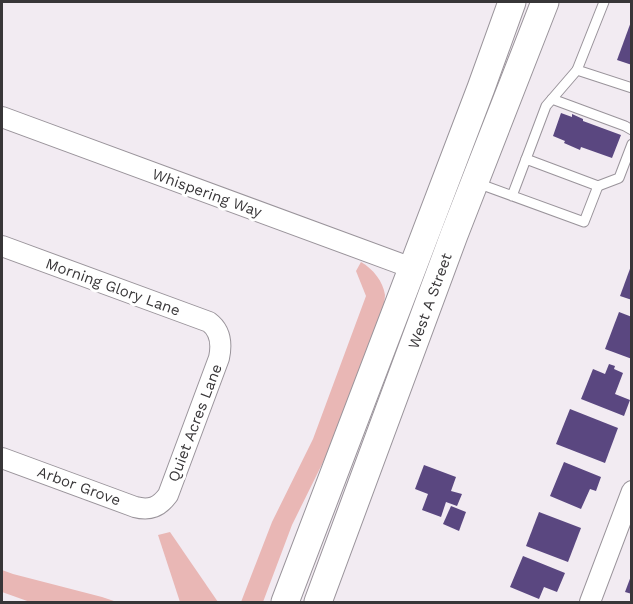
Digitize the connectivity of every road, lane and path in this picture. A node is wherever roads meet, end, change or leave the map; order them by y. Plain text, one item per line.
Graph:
1 (512, 2) edge
2 (545, 2) edge
3 (604, 2) edge
4 (577, 70) junction
5 (632, 88) edge
6 (552, 99) junction
7 (2, 117) edge
8 (632, 130) edge
9 (632, 144) edge
10 (526, 159) junction
11 (475, 183) junction
12 (598, 186) junction
13 (512, 196) junction
14 (2, 246) edge
15 (412, 268) junction
16 (219, 335) joint
17 (2, 458) edge
18 (632, 491) edge
19 (157, 506) joint
20 (627, 515) edge
21 (285, 603) edge
22 (318, 603) edge
23 (590, 603) edge

1 - 15 main road, West A Street
2 - 11 main road, West A Street
3 - 4 lane
4 - 5 lane
4 - 6 lane
6 - 8 lane
6 - 10 lane
7 - 15 street, Whispering Way
9 - 12 lane
10 - 12 lane
10 - 13 lane
11 - 13 lane
11 - 22 main road, West A Street
12 - 13 lane
14 - 16 street, Morning Glory Lane
15 - 21 main road, West A Street
16 - 19 street, Quiet Acres Lane
17 - 19 street, Arbor Grove
18 - 20 street
20 - 23 street

